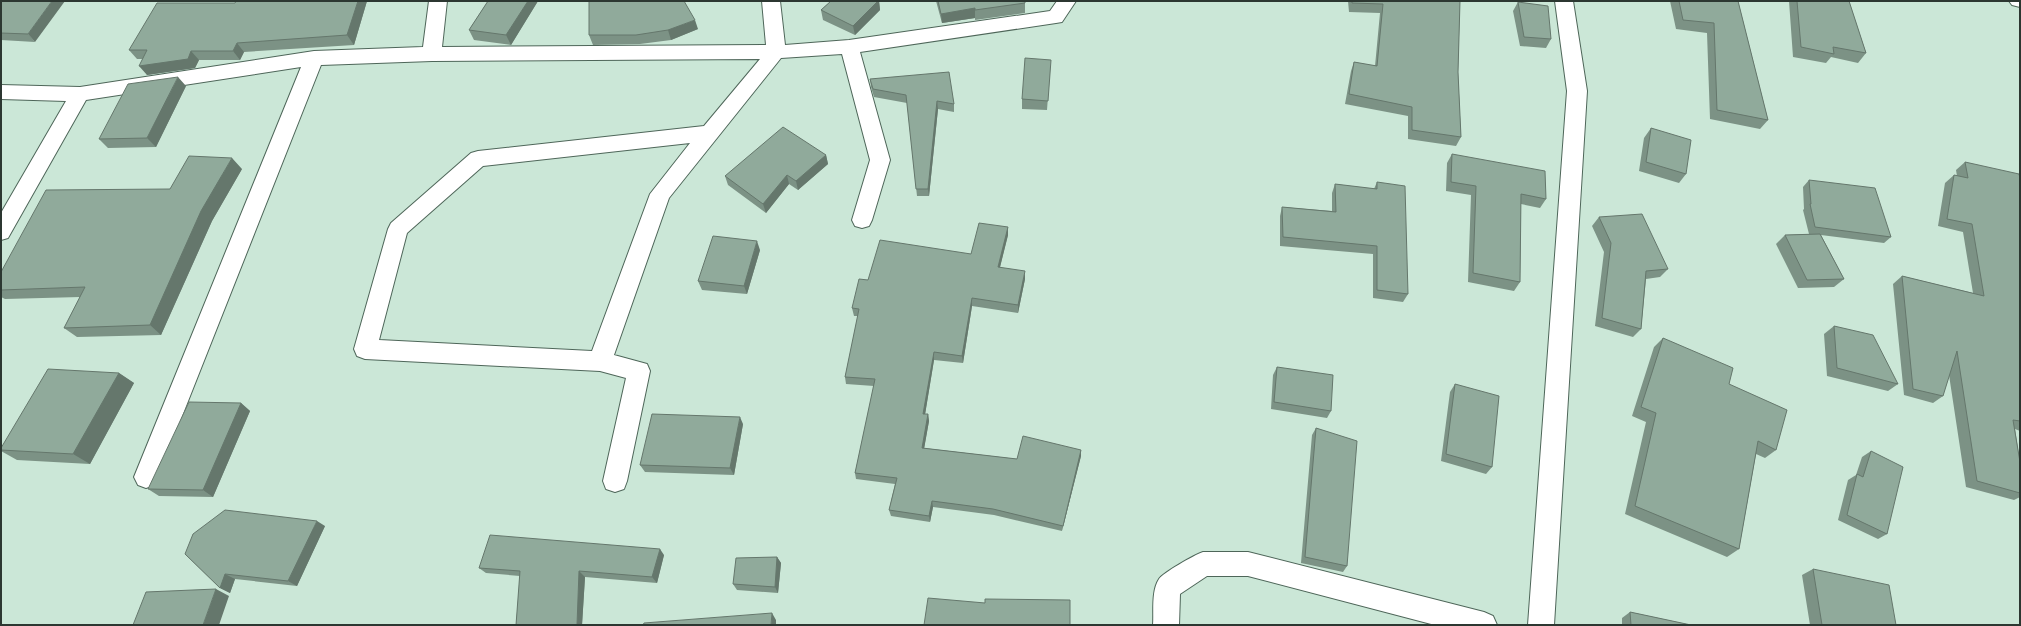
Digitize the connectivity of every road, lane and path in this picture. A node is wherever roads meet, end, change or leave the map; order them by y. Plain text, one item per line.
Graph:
1 (438, 1) edge
2 (771, 1) edge
3 (1067, 1) edge
4 (1564, 1) edge
5 (849, 47) junction
6 (776, 52) junction
7 (432, 54) junction
8 (314, 58) junction
9 (1, 92) edge
10 (80, 94) junction
11 (710, 133) junction
12 (862, 220) dead end
13 (1, 232) edge
14 (600, 361) junction
15 (146, 477) dead end
16 (615, 481) dead end
17 (1166, 625) edge
18 (1484, 625) edge
19 (1541, 625) edge

1 - 7 street
2 - 6 street
3 - 5 street
4 - 19 street
5 - 6 street
5 - 12 street
6 - 7 street
6 - 11 street
7 - 8 street
8 - 10 street
8 - 15 street
9 - 10 street
10 - 13 street
11 - 14 street
11 - 14 street
14 - 16 street
17 - 18 street

